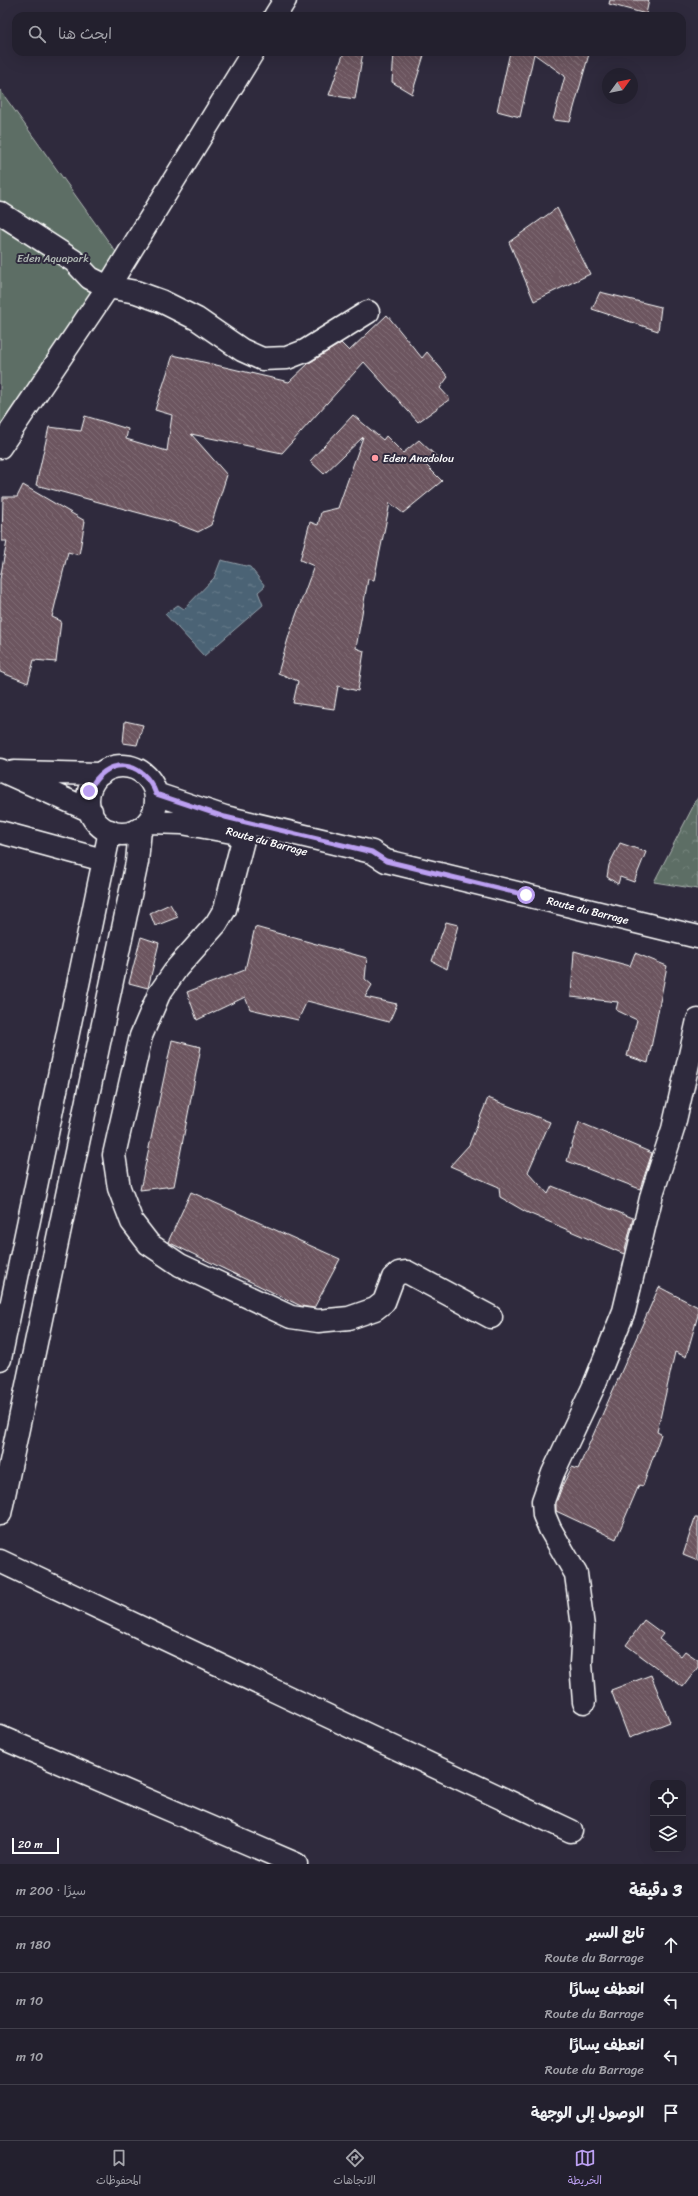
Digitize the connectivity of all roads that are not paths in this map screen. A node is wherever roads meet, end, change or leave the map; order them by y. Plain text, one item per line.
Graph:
1 (285, 0) edge
2 (278, 12) edge
3 (251, 56) edge
4 (0, 213) edge
5 (108, 287) junction
6 (368, 312) dead end
7 (0, 447) edge
8 (3, 771) edge
9 (101, 774) junction
10 (156, 794) junction
11 (91, 811) junction
12 (144, 826) junction
13 (110, 831) junction
14 (0, 832) edge
15 (244, 836) junction
16 (103, 860) junction
17 (384, 860) junction
18 (698, 937) edge
19 (698, 1020) edge
20 (491, 1317) dead end
21 (0, 1359) edge
22 (0, 1514) edge
23 (0, 1561) edge
24 (584, 1702) dead end
25 (0, 1737) edge
26 (570, 1830) dead end
27 (296, 1864) edge

1 - 2 street
3 - 5 street
4 - 5 street
5 - 6 street
5 - 7 street
8 - 9 street
8 - 11 street
9 - 10 street
9 - 11 street, Route du Barrage
10 - 12 street
10 - 17 street, Route du Barrage
11 - 13 street, Route du Barrage
12 - 13 street, Route du Barrage
12 - 15 street, Route du Barrage
12 - 22 street
13 - 16 street
14 - 16 street
15 - 17 street, Route du Barrage
15 - 20 street
16 - 21 street
17 - 18 street, Route du Barrage
19 - 24 street
23 - 26 street
25 - 27 street

